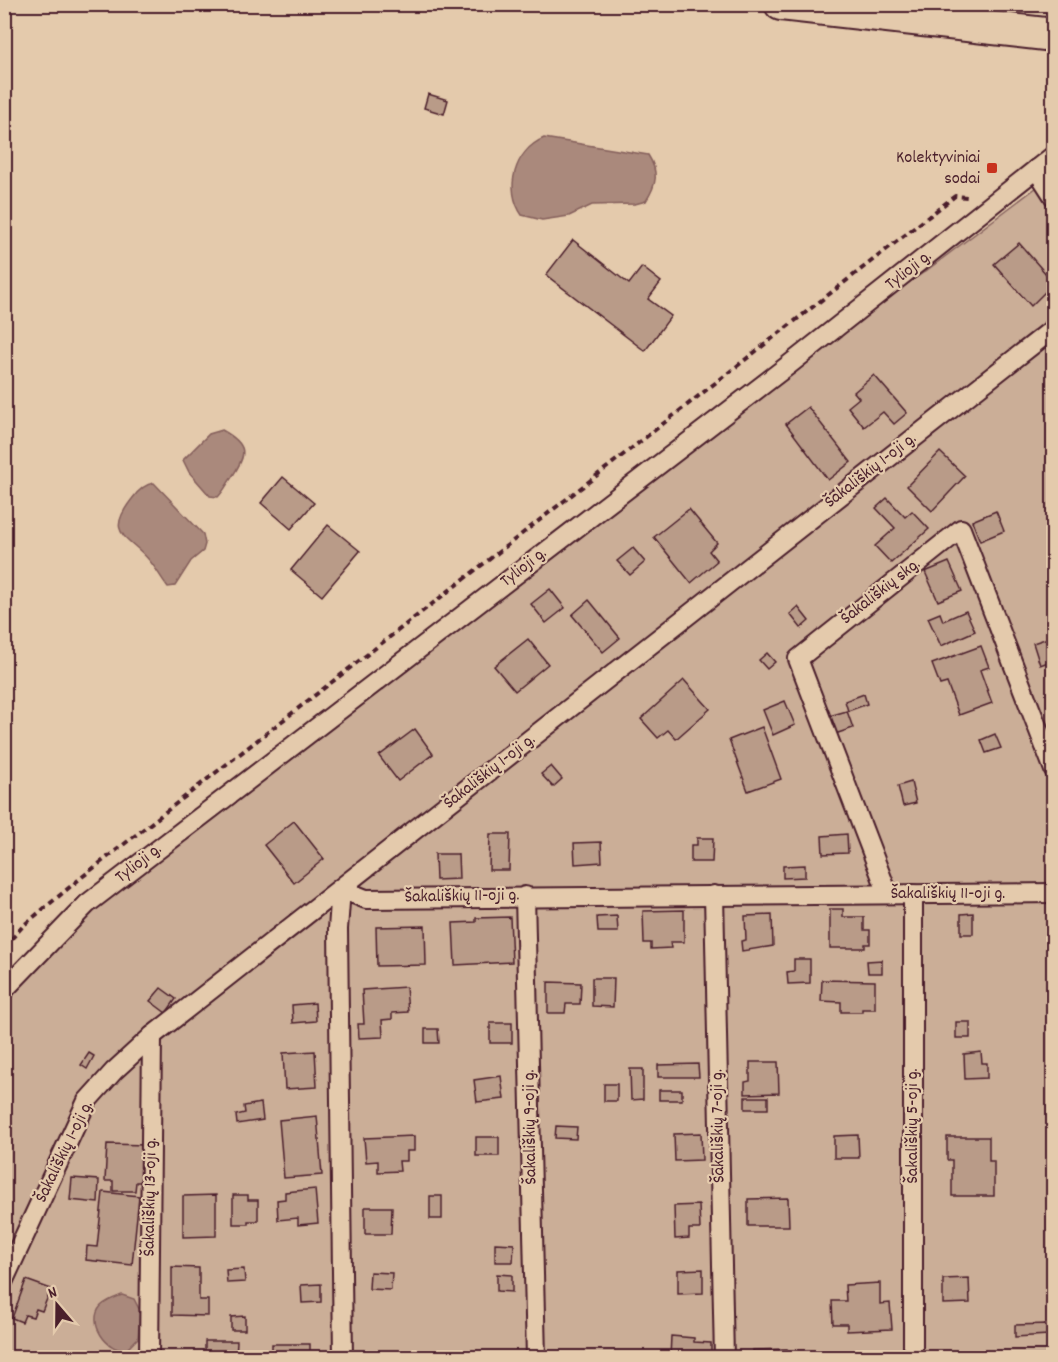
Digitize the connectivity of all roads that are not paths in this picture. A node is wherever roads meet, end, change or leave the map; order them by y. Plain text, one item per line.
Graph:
1 (782, 4) edge
2 (1053, 35) edge
3 (1053, 156) edge
4 (1036, 170) junction
5 (1053, 196) edge
6 (1053, 328) edge
7 (1053, 770) edge
8 (341, 889) junction
9 (1053, 893) edge
10 (888, 894) junction
11 (913, 894) junction
12 (714, 895) junction
13 (525, 896) junction
14 (4, 990) edge
15 (152, 1036) junction
16 (4, 1280) edge
17 (149, 1358) edge
18 (343, 1358) edge
19 (536, 1358) edge
20 (724, 1358) edge
21 (914, 1358) edge

1 - 2 highway
3 - 4 street, Tylioji g.
4 - 5 street
4 - 14 street, Tylioji g.
6 - 8 street, Šakališkių 1-oji g.
7 - 10 street, Šakališkių skg.
8 - 13 street, Šakališkių 11-oji g.
8 - 15 street, Šakališkių 1-oji g.
8 - 18 street
9 - 11 street, Šakališkių 11-oji g.
10 - 11 street, Šakališkių 11-oji g.
10 - 12 street, Šakališkių 11-oji g.
11 - 21 street, Šakališkių 5-oji g.
12 - 13 street, Šakališkių 11-oji g.
12 - 20 street, Šakališkių 7-oji g.
13 - 19 street, Šakališkių 9-oji g.
15 - 16 street, Šakališkių 1-oji g.
15 - 17 street, Šakališkių 13-oji g.

